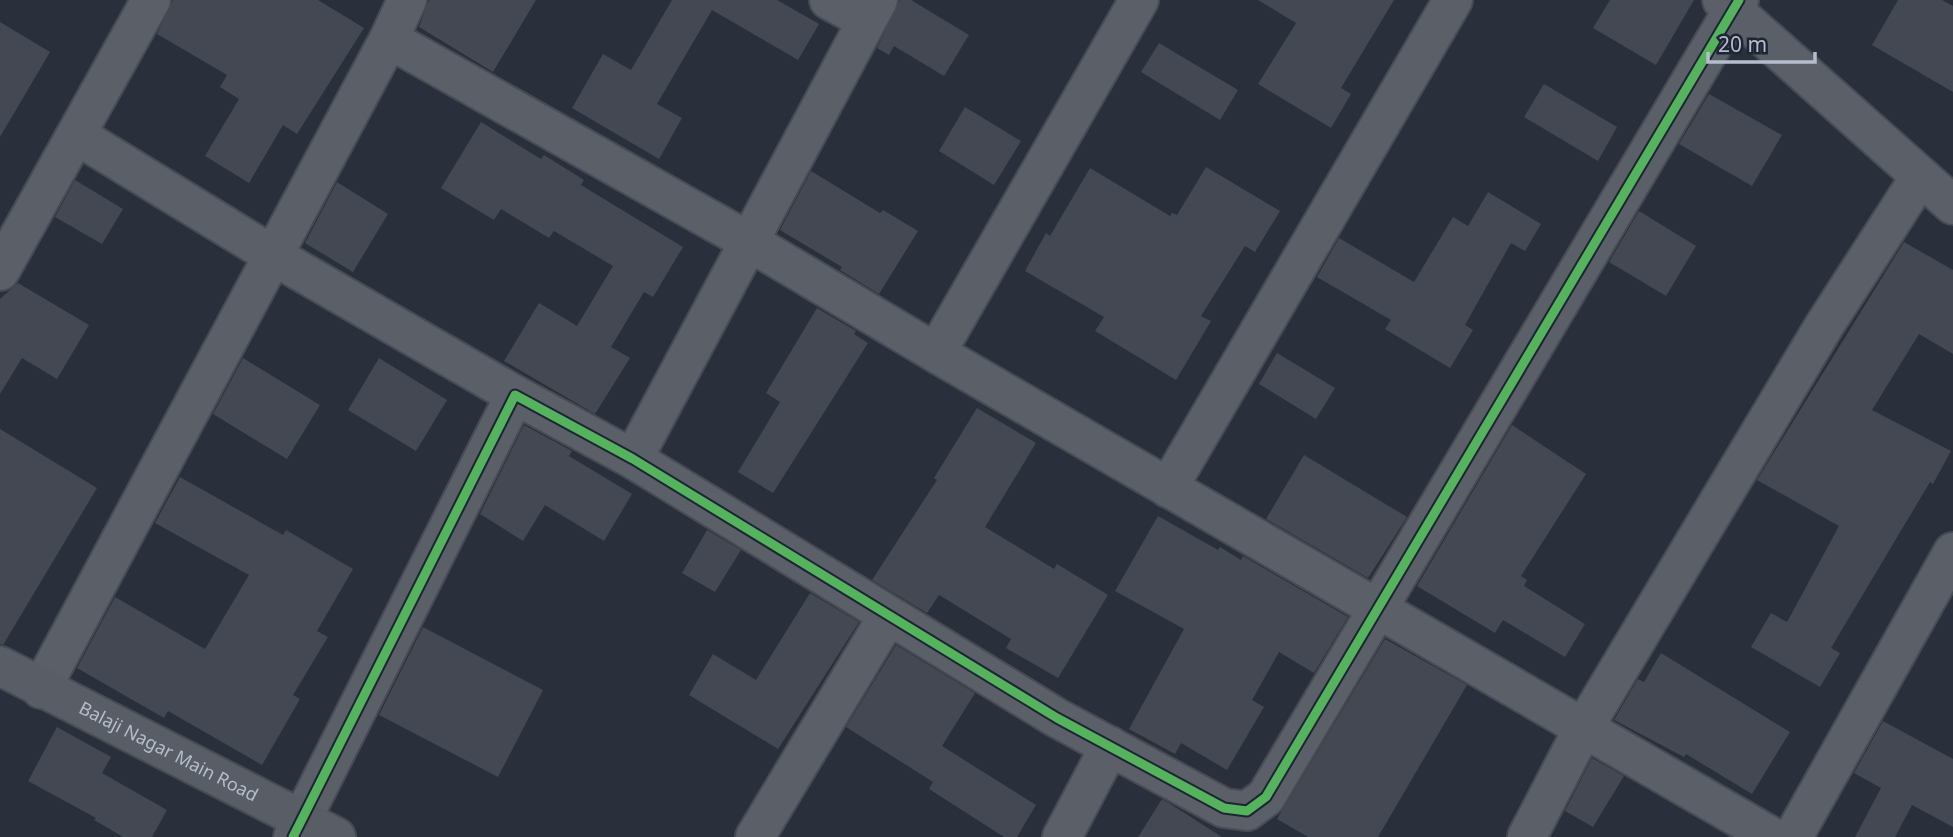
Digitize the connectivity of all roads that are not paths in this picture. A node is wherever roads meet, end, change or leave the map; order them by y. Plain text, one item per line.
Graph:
1 (151, 0) edge
2 (407, 0) edge
3 (829, 0) edge
4 (1139, 0) edge
5 (1453, 0) edge
6 (1731, 3) edge
7 (872, 10) edge
8 (389, 39) junction
9 (78, 136) junction
10 (1920, 177) junction
11 (1953, 205) edge
12 (748, 241) junction
13 (274, 256) junction
14 (0, 271) edge
15 (936, 353) junction
16 (515, 395) junction
17 (632, 459) junction
18 (1168, 488) junction
19 (1953, 552) edge
20 (1378, 610) junction
21 (888, 616) junction
22 (0, 666) edge
23 (41, 689) junction
24 (1583, 729) junction
25 (1111, 746) junction
26 (297, 829) edge
27 (336, 837) edge
28 (755, 837) edge
29 (1062, 837) edge
30 (1527, 837) edge
31 (1772, 837) edge
32 (1793, 837) edge

1 - 9 street
2 - 8 street
3 - 7 street
4 - 15 street
5 - 18 street
6 - 10 street
6 - 20 street
7 - 12 street
8 - 12 street
8 - 13 street
9 - 13 street
9 - 14 street
10 - 11 street
10 - 24 street
12 - 15 street
12 - 17 street
13 - 16 street
13 - 23 street
15 - 18 street
16 - 17 street
16 - 26 street
17 - 21 street
18 - 20 street
19 - 32 street
20 - 24 street
20 - 25 street
21 - 25 street
21 - 28 street
22 - 23 main road, Balaji Nagar Main Road
23 - 26 main road, Balaji Nagar Main Road
24 - 30 street
24 - 31 street
25 - 29 street
26 - 27 main road, Balaji Nagar Main Road

